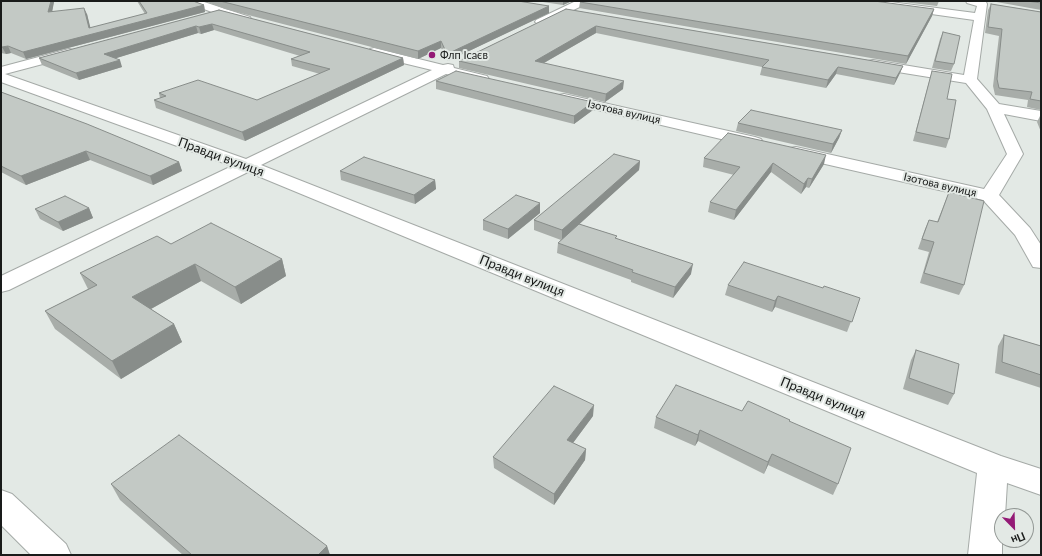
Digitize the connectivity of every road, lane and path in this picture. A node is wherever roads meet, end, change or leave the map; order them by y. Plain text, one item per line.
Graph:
1 (192, 1) edge
2 (860, 1) edge
3 (543, 7) edge
4 (981, 7) edge
5 (586, 8) edge
6 (564, 11) junction
7 (221, 12) junction
8 (198, 18) edge
9 (259, 22) edge
10 (528, 28) edge
11 (359, 48) edge
12 (77, 51) edge
13 (464, 60) edge
14 (861, 62) edge
15 (443, 70) junction
16 (1, 71) edge
17 (1, 77) edge
18 (970, 80) junction
19 (497, 82) edge
20 (551, 95) edge
21 (994, 108) junction
22 (1041, 116) edge
23 (766, 144) edge
24 (781, 148) edge
25 (248, 166) junction
26 (989, 196) junction
27 (1041, 262) edge
28 (1, 285) edge
29 (993, 466) junction
30 (1041, 482) edge
31 (1, 504) edge
32 (54, 555) edge
33 (985, 555) edge

1 - 7 street
2 - 4 street
3 - 6 street
4 - 18 street
5 - 6 street
6 - 10 street
7 - 8 street
7 - 9 street
11 - 15 street
12 - 16 street
13 - 15 street
14 - 18 street
15 - 19 street
15 - 25 street
17 - 25 street, Правди вулиця
18 - 21 street
20 - 23 street, Ізотова вулиця
21 - 22 street
21 - 26 street
24 - 26 street, Ізотова вулиця
25 - 28 street
25 - 29 street, Правди вулиця
26 - 27 street
29 - 30 street, Правди вулиця
29 - 33 street
31 - 32 street

